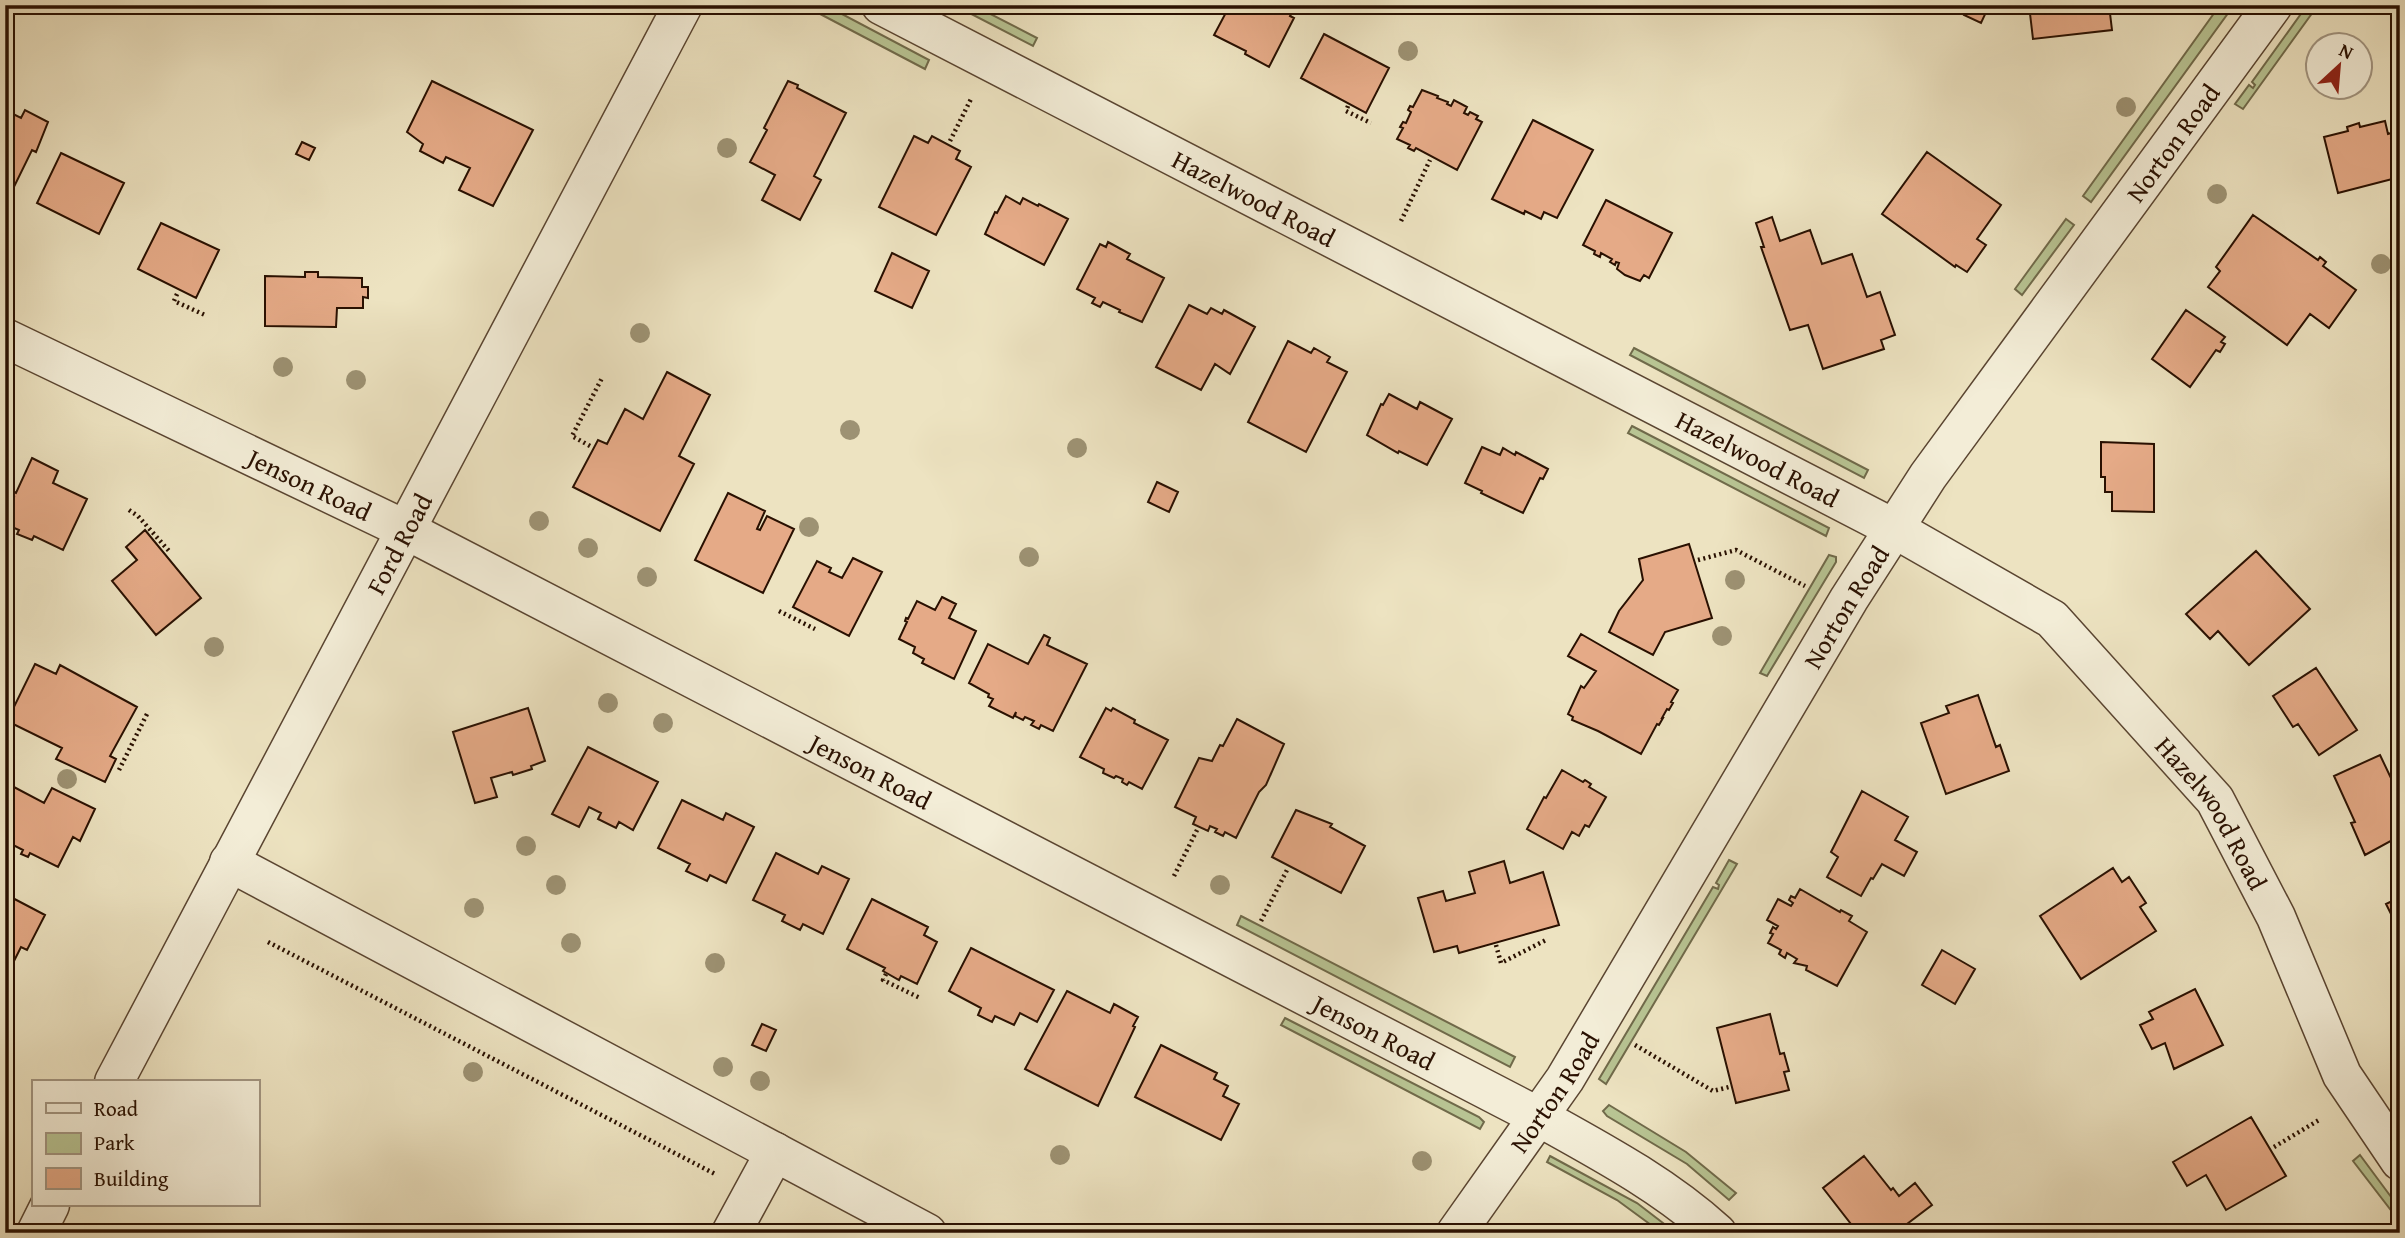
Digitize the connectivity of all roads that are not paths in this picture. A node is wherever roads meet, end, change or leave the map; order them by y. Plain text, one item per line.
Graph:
1 (683, 5) edge
2 (881, 5) edge
3 (2273, 5) edge
4 (5, 338) edge
5 (1893, 528) junction
6 (404, 529) junction
7 (229, 862) junction
8 (115, 1080) edge
9 (1539, 1117) junction
10 (775, 1152) junction
11 (2400, 1161) edge
12 (50, 1206) edge
13 (36, 1233) edge
14 (731, 1233) edge
15 (927, 1233) edge
16 (1456, 1233) edge
17 (1717, 1233) edge

1 - 6 street, Ford Road
2 - 5 street, Hazelwood Road
3 - 5 street, Norton Road
4 - 6 street, Jenson Road
5 - 9 street, Norton Road
5 - 11 street, Hazelwood Road
6 - 7 street, Ford Road
6 - 9 street, Jenson Road
7 - 8 street, Ford Road
7 - 10 street
9 - 16 street, Norton Road
9 - 17 street, Jenson Road
10 - 14 street
10 - 15 street
12 - 13 street

